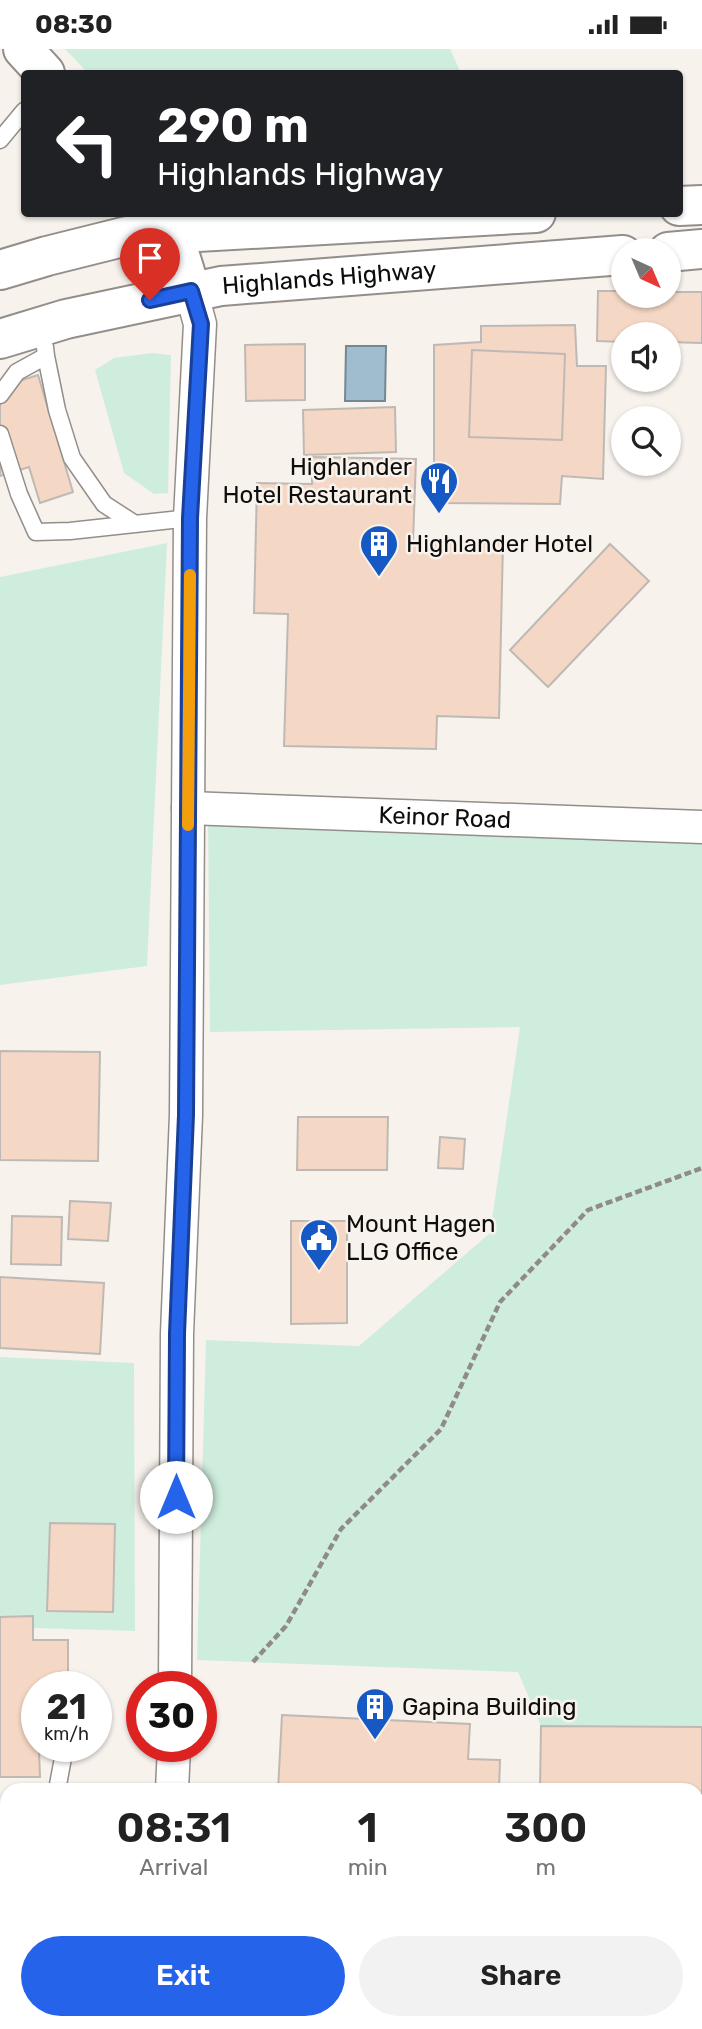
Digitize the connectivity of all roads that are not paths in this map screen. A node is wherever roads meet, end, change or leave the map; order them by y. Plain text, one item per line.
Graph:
1 (23, 49) edge
2 (42, 70) edge
3 (21, 115) edge
4 (0, 140) edge
5 (702, 205) edge
6 (683, 206) edge
7 (388, 217) edge
8 (165, 223) edge
9 (702, 249) edge
10 (681, 251) edge
11 (611, 256) edge
12 (0, 270) edge
13 (191, 291) junction
14 (0, 339) edge
15 (44, 342) junction
16 (0, 395) edge
17 (0, 434) edge
18 (190, 518) junction
19 (135, 524) junction
20 (188, 808) junction
21 (702, 827) edge
22 (175, 1671) edge
23 (62, 1762) edge
24 (173, 1762) edge
25 (58, 1783) edge
26 (172, 1783) edge

1 - 2 main road
3 - 4 lane
5 - 6 main road
7 - 8 main road, Highlands Highway
8 - 12 main road, Highlands Highway
8 - 13 main road
9 - 10 main road
11 - 13 main road, Highlands Highway
13 - 15 main road, Highlands Highway
13 - 18 street
14 - 15 main road, Highlands Highway
15 - 16 lane
15 - 19 lane
17 - 19 lane
18 - 19 lane
18 - 20 street
20 - 21 street, Keinor Road
20 - 22 street
23 - 25 lane
24 - 26 street

